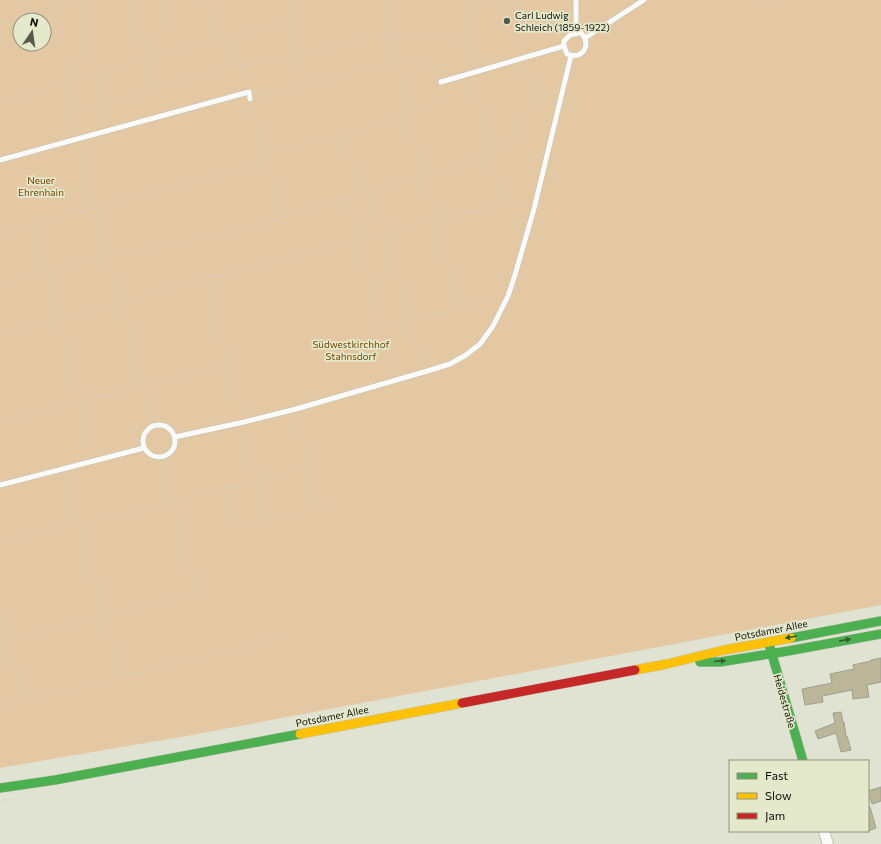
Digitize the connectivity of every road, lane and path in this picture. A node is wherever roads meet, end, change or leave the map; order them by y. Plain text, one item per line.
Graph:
1 (27, 0) edge
2 (91, 0) edge
3 (132, 0) edge
4 (173, 0) edge
5 (206, 0) edge
6 (291, 0) edge
7 (400, 0) edge
8 (470, 0) edge
9 (527, 0) edge
10 (576, 0) edge
11 (644, 0) edge
12 (748, 0) edge
13 (772, 0) edge
14 (787, 0) edge
15 (83, 1) edge
16 (774, 3) junction
17 (30, 12) edge
18 (42, 12) edge
19 (524, 12) junction
20 (12, 21) edge
21 (293, 21) junction
22 (0, 24) edge
23 (576, 34) junction
24 (392, 37) junction
25 (223, 38) junction
26 (585, 38) junction
27 (468, 42) dead end
28 (564, 46) junction
29 (299, 55) junction
30 (571, 56) junction
31 (150, 57) junction
32 (147, 58) junction
33 (524, 58) junction
34 (397, 61) junction
35 (241, 66) junction
36 (102, 71) junction
37 (76, 79) junction
38 (442, 82) junction
39 (306, 85) junction
40 (154, 89) junction
41 (538, 90) junction
42 (249, 92) junction
43 (561, 96) junction
44 (250, 99) junction
45 (0, 102) edge
46 (107, 102) junction
47 (74, 111) junction
48 (410, 116) junction
49 (113, 129) junction
50 (344, 134) junction
51 (487, 136) dead end
52 (81, 138) junction
53 (491, 152) junction
54 (265, 154) junction
55 (0, 160) edge
56 (267, 162) junction
57 (425, 176) junction
58 (376, 189) junction
59 (362, 193) junction
60 (348, 198) junction
61 (512, 201) junction
62 (97, 207) junction
63 (534, 209) junction
64 (285, 217) junction
65 (436, 219) junction
66 (34, 224) junction
67 (387, 232) junction
68 (0, 234) edge
69 (359, 238) junction
70 (108, 255) junction
71 (46, 272) junction
72 (207, 278) junction
73 (0, 284) edge
74 (508, 296) junction
75 (122, 302) junction
76 (459, 308) junction
77 (60, 319) junction
78 (411, 320) junction
79 (382, 328) junction
80 (0, 335) edge
81 (230, 364) junction
82 (424, 372) junction
83 (395, 380) junction
84 (143, 385) junction
85 (84, 402) junction
86 (296, 409) junction
87 (244, 422) junction
88 (0, 424) edge
89 (153, 426) junction
90 (175, 437) junction
91 (144, 448) junction
92 (162, 458) junction
93 (99, 459) junction
94 (312, 466) junction
95 (67, 467) junction
96 (259, 479) junction
97 (0, 485) edge
98 (228, 487) junction
99 (173, 500) junction
100 (270, 521) junction
101 (82, 523) junction
102 (0, 542) edge
103 (0, 609) edge
104 (106, 616) junction
105 (881, 622) edge
106 (273, 632) dead end
107 (881, 634) edge
108 (9, 641) junction
109 (768, 641) junction
110 (0, 643) edge
111 (771, 654) junction
112 (667, 664) junction
113 (122, 677) junction
114 (24, 701) junction
115 (0, 706) edge
116 (803, 760) edge
117 (0, 788) edge
118 (824, 832) edge
119 (828, 844) edge

1 - 17 path
2 - 15 path
3 - 32 path
4 - 31 path
5 - 25 path
6 - 21 path
7 - 24 path
8 - 19 path
9 - 19 path
10 - 23 lane
11 - 26 lane
12 - 16 path
13 - 16 path
14 - 16 path
15 - 18 path
15 - 37 path
19 - 33 path
20 - 22 path
21 - 25 path
21 - 29 path
23 - 26 lane
23 - 28 lane
24 - 27 path
24 - 29 path
24 - 34 path
25 - 31 path
25 - 35 path
26 - 30 lane
28 - 30 lane
28 - 33 lane
29 - 35 path
29 - 39 path
30 - 43 lane
31 - 32 path
32 - 36 path
32 - 40 path
33 - 38 lane
33 - 41 path
34 - 38 path
34 - 39 path
34 - 48 path
35 - 40 path
35 - 42 path
36 - 37 path
36 - 46 path
37 - 45 path
37 - 47 path
38 - 48 path
39 - 44 path
40 - 46 path
41 - 43 path
41 - 53 path
42 - 44 lane
42 - 49 lane
43 - 63 lane
44 - 54 path
46 - 47 path
46 - 49 path
47 - 52 path
48 - 50 path
48 - 57 path
49 - 52 lane
50 - 54 path
50 - 59 path
51 - 53 path
52 - 55 lane
52 - 62 path
53 - 57 path
53 - 61 path
54 - 56 path
56 - 62 path
56 - 64 path
57 - 58 path
57 - 65 path
58 - 59 path
58 - 67 path
59 - 60 path
60 - 64 path
60 - 69 path
61 - 63 path
61 - 65 path
62 - 66 path
62 - 70 path
63 - 74 lane
64 - 70 path
65 - 67 path
65 - 76 path
66 - 68 path
66 - 71 path
67 - 69 path
67 - 78 path
69 - 72 path
69 - 79 path
70 - 71 path
70 - 75 path
71 - 73 path
71 - 77 path
72 - 75 path
72 - 81 path
74 - 76 path
74 - 82 lane
75 - 77 path
75 - 84 path
76 - 78 path
77 - 80 path
77 - 85 path
78 - 79 path
78 - 82 path
79 - 83 path
81 - 84 path
81 - 87 path
82 - 83 lane
83 - 86 lane
84 - 85 path
84 - 89 path
85 - 88 path
85 - 93 path
86 - 87 lane
86 - 94 path
87 - 90 lane
87 - 96 path
89 - 90 lane
89 - 91 lane
90 - 92 lane
91 - 92 lane
91 - 93 lane
92 - 99 path
93 - 95 lane
94 - 96 path
94 - 100 path
95 - 97 lane
95 - 101 path
96 - 98 path
96 - 100 path
98 - 99 path
98 - 100 path
99 - 101 path
99 - 104 path
101 - 102 path
101 - 104 path
103 - 108 path
104 - 108 path
104 - 113 path
105 -> 109 street, Potsdamer Allee
106 - 113 path
111 -> 107 street, Potsdamer Allee
108 - 110 path
108 - 114 path
109 - 111 street, Heidestraße
109 - 112 street, Potsdamer Allee
112 -> 111 street, Potsdamer Allee
111 - 116 street, Heidestraße
112 - 117 street, Potsdamer Allee
113 - 114 path
114 - 115 path
118 - 119 street

